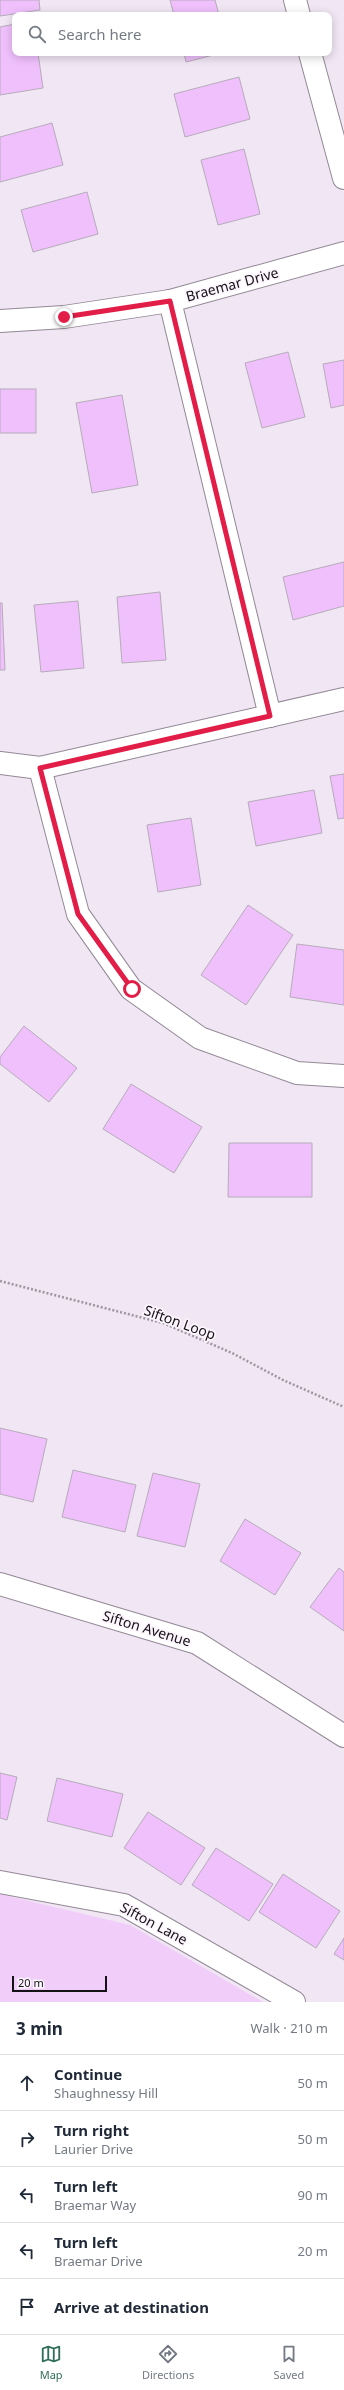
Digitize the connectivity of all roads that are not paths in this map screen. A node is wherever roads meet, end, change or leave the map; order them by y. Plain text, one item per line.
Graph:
1 (295, 0) edge
2 (298, 12) edge
3 (311, 56) edge
4 (344, 178) edge
5 (344, 253) edge
6 (170, 301) junction
7 (0, 321) edge
8 (344, 699) edge
9 (270, 716) junction
10 (0, 763) edge
11 (40, 768) junction
12 (344, 1076) edge
13 (0, 1584) edge
14 (344, 1736) edge
15 (0, 1882) edge
16 (294, 2002) edge

1 - 2 street
3 - 4 street
5 - 6 street, Braemar Drive
6 - 7 street, Braemar Drive
6 - 9 street
8 - 9 street
9 - 11 street
10 - 11 street
11 - 12 street
13 - 14 street, Sifton Avenue
15 - 16 street, Sifton Lane

